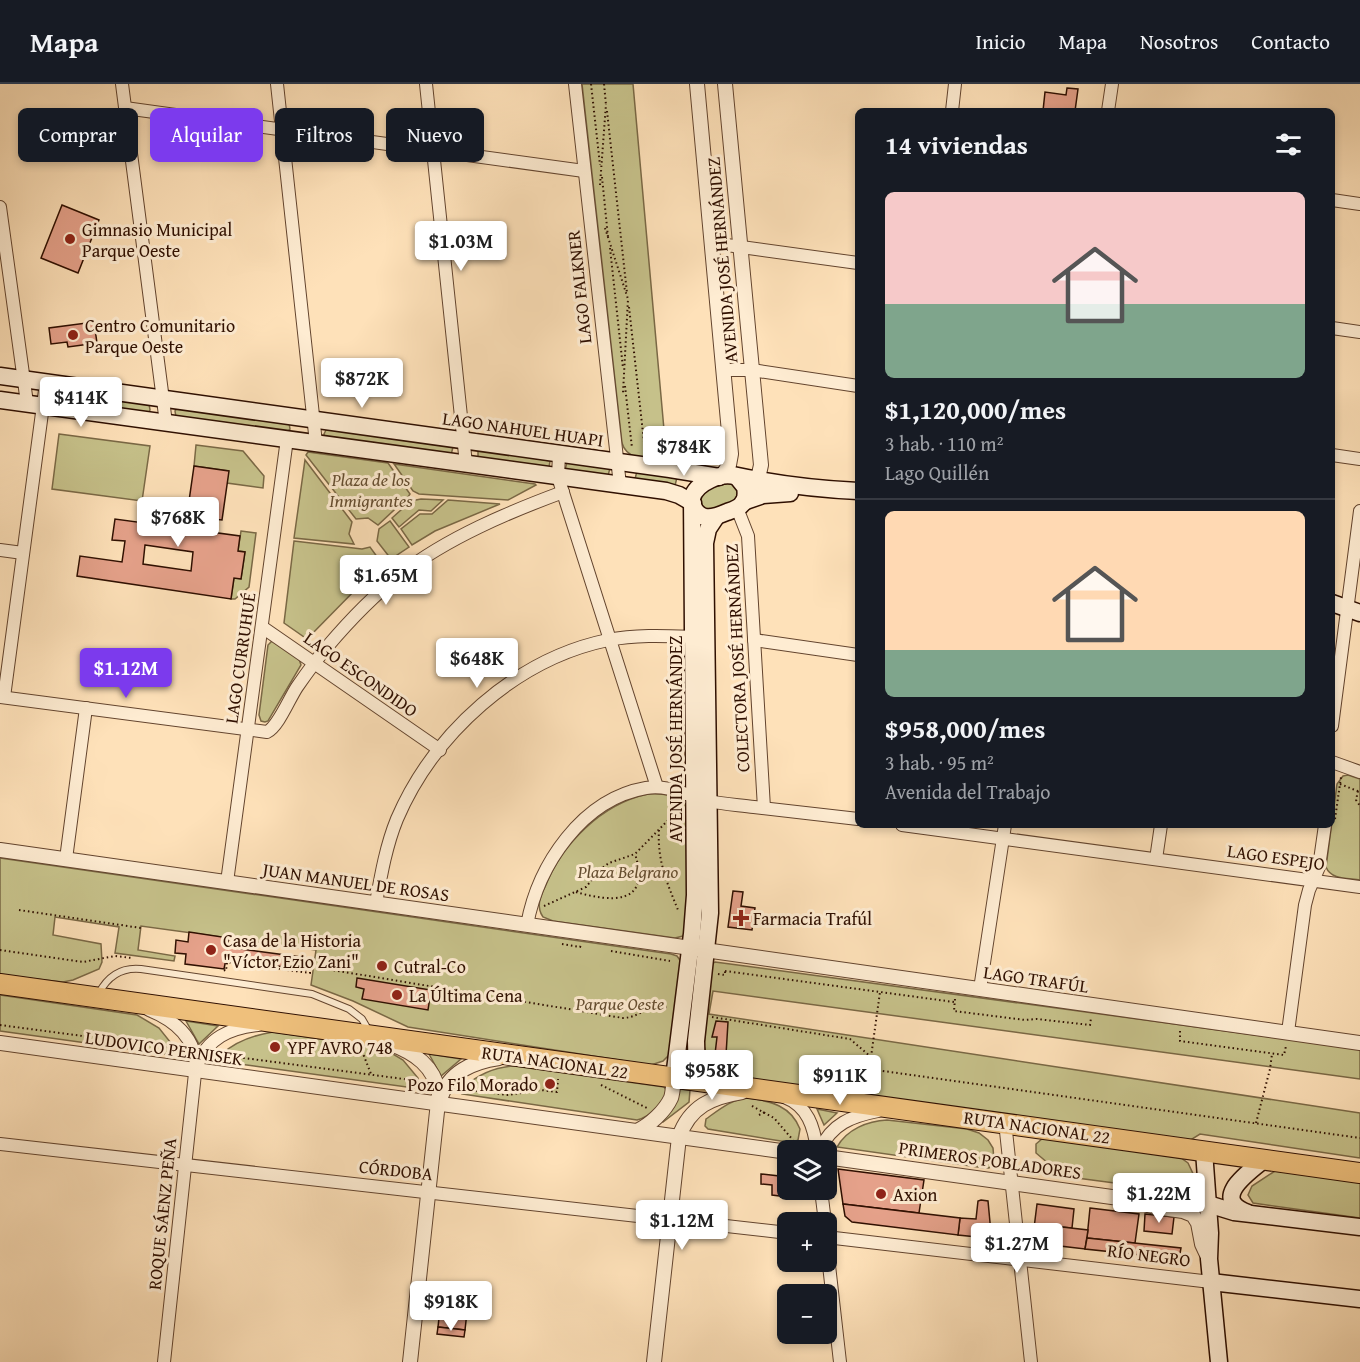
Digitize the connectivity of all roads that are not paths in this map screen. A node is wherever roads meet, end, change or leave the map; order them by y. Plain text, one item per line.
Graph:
1 (122, 84) edge
2 (277, 84) edge
3 (426, 84) edge
4 (575, 84) edge
5 (698, 84) edge
6 (725, 84) edge
7 (955, 84) edge
8 (1112, 84) edge
9 (125, 108) edge
10 (280, 108) edge
11 (429, 108) edge
12 (952, 108) edge
13 (1108, 108) edge
14 (138, 110) edge
15 (275, 128) edge
16 (484, 157) edge
17 (132, 162) edge
18 (286, 162) edge
19 (434, 162) edge
20 (584, 171) junction
21 (1335, 200) edge
22 (1360, 204) edge
23 (0, 207) edge
24 (1, 224) edge
25 (712, 243) junction
26 (740, 247) junction
27 (855, 263) edge
28 (1335, 328) edge
29 (1360, 332) edge
30 (723, 370) junction
31 (752, 370) junction
32 (0, 376) edge
33 (23, 380) junction
34 (46, 383) junction
35 (855, 386) edge
36 (163, 399) junction
37 (0, 400) edge
38 (35, 404) junction
39 (313, 420) junction
40 (166, 423) junction
41 (287, 439) junction
42 (463, 440) junction
43 (316, 443) junction
44 (559, 454) junction
45 (627, 454) junction
46 (1335, 455) edge
47 (1360, 459) edge
48 (466, 464) junction
49 (724, 476) junction
50 (756, 480) junction
51 (561, 484) junction
52 (620, 485) junction
53 (808, 489) junction
54 (855, 491) edge
55 (742, 503) junction
56 (693, 504) junction
57 (1360, 511) edge
58 (716, 517) junction
59 (0, 550) edge
60 (24, 553) junction
61 (1346, 608) edge
62 (262, 627) junction
63 (700, 638) junction
64 (610, 639) junction
65 (754, 640) junction
66 (855, 655) edge
67 (314, 663) junction
68 (2, 697) edge
69 (1335, 701) edge
70 (86, 708) junction
71 (248, 731) junction
72 (440, 750) junction
73 (1335, 763) edge
74 (1360, 772) edge
75 (657, 787) junction
76 (696, 800) junction
77 (764, 808) junction
78 (855, 819) edge
79 (925, 828) edge
80 (1005, 828) edge
81 (1161, 828) edge
82 (1329, 828) edge
83 (1003, 838) junction
84 (0, 850) edge
85 (66, 859) junction
86 (1156, 859) junction
87 (1313, 880) junction
88 (227, 882) junction
89 (1360, 887) edge
90 (375, 903) junction
91 (527, 925) junction
92 (699, 949) junction
93 (0, 984) edge
94 (980, 989) junction
95 (97, 998) junction
96 (128, 1002) junction
97 (279, 1023) junction
98 (1287, 1039) junction
99 (365, 1040) junction
100 (0, 1043) edge
101 (1360, 1043) edge
102 (516, 1056) junction
103 (196, 1070) junction
104 (674, 1078) junction
105 (697, 1081) junction
106 (756, 1095) junction
107 (439, 1104) junction
108 (894, 1108) junction
109 (692, 1113) junction
110 (1005, 1122) junction
111 (637, 1131) junction
112 (679, 1137) junction
113 (816, 1140) edge
114 (825, 1140) edge
115 (0, 1144) edge
116 (777, 1146) edge
117 (1204, 1151) junction
118 (837, 1159) edge
119 (1265, 1159) junction
120 (186, 1165) junction
121 (1360, 1173) edge
122 (1011, 1183) junction
123 (429, 1192) junction
124 (1126, 1199) junction
125 (1208, 1204) junction
126 (1252, 1214) junction
127 (670, 1220) junction
128 (1360, 1227) edge
129 (777, 1232) edge
130 (837, 1239) edge
131 (1020, 1259) junction
132 (1209, 1259) junction
133 (830, 1272) edge
134 (1211, 1282) junction
135 (1360, 1299) edge
136 (164, 1362) edge
137 (411, 1362) edge
138 (654, 1362) edge
139 (840, 1362) edge
140 (1031, 1362) edge
141 (1219, 1362) edge

1 - 9 street
2 - 10 street
3 - 11 street
4 - 20 street, LAGO FALKNER
5 - 25 street, AVENIDA JOSÉ HERNÁNDEZ
6 - 26 street, AVENIDA JOSÉ HERNÁNDEZ
7 - 12 street
8 - 13 street
14 - 15 street
16 - 20 street
17 - 36 street
18 - 39 street
19 - 42 street
20 - 45 street, LAGO FALKNER
21 - 22 street
23 - 24 street
24 - 33 street
25 - 26 street
25 - 30 street, AVENIDA JOSÉ HERNÁNDEZ
26 - 27 street
26 - 31 street, AVENIDA JOSÉ HERNÁNDEZ
28 - 29 street
30 - 31 street
30 - 49 street, AVENIDA JOSÉ HERNÁNDEZ
31 - 35 street
31 - 50 street, AVENIDA JOSÉ HERNÁNDEZ
32 - 33 main road, LAGO NAHUEL HUAPI
33 - 34 main road, LAGO NAHUEL HUAPI
33 - 38 street
34 - 36 main road, LAGO NAHUEL HUAPI
34 - 38 street
36 - 39 main road, LAGO NAHUEL HUAPI
36 - 40 street
37 - 38 main road
38 - 40 main road
38 - 60 street
39 - 42 main road, LAGO NAHUEL HUAPI
39 - 43 street
40 - 41 main road
41 - 43 main road
41 - 62 street, LAGO CURRUHUÉ
42 - 44 main road, LAGO NAHUEL HUAPI
42 - 48 street
43 - 48 main road
44 - 45 main road, LAGO NAHUEL HUAPI
44 - 51 street
45 - 49 main road, LAGO NAHUEL HUAPI
45 - 52 street, LAGO FALKNER
46 - 47 street
48 - 51 main road
49 - 50 main road, LAGO NAHUEL HUAPI
49 - 55 main road
49 - 56 main road
50 - 53 main road, LAGO NAHUEL HUAPI
50 - 55 street, AVENIDA JOSÉ HERNÁNDEZ
51 - 52 main road
51 - 64 street
51 - 67 street
52 - 56 main road
53 - 54 main road
53 - 55 main road
55 - 58 main road
55 - 65 street, COLECTORA JOSÉ HERNÁNDEZ
56 - 58 main road
56 - 63 main road, AVENIDA JOSÉ HERNÁNDEZ
57 - 61 street
58 - 63 main road, AVENIDA JOSÉ HERNÁNDEZ
59 - 60 street
60 - 68 street
61 - 69 street
62 - 67 street, LAGO ESCONDIDO
62 - 71 street, LAGO CURRUHUÉ
63 - 64 street
63 - 76 main road, AVENIDA JOSÉ HERNÁNDEZ
64 - 72 street
64 - 75 street
65 - 66 street
65 - 77 street, COLECTORA JOSÉ HERNÁNDEZ
67 - 71 street
67 - 72 street, LAGO ESCONDIDO
68 - 70 street
70 - 71 street
70 - 85 street
71 - 88 street, LAGO CURRUHUÉ
72 - 90 street
73 - 74 street
75 - 76 street
75 - 91 street
76 - 77 street
76 - 92 main road, AVENIDA JOSÉ HERNÁNDEZ
77 - 78 street
79 - 83 street, LAGO ESPEJO
80 - 83 street
81 - 86 street
82 - 87 street
83 - 86 street, LAGO ESPEJO
83 - 94 street
84 - 85 street, JUAN MANUEL DE ROSAS
85 - 88 street, JUAN MANUEL DE ROSAS
86 - 87 street, LAGO ESPEJO
87 - 89 street, LAGO ESPEJO
87 - 98 street
88 - 90 street, JUAN MANUEL DE ROSAS
90 - 91 street, JUAN MANUEL DE ROSAS
91 - 92 street, JUAN MANUEL DE ROSAS
92 - 94 street, LAGO TRAFÚL
92 - 104 main road, AVENIDA JOSÉ HERNÁNDEZ
92 - 105 main road, AVENIDA JOSÉ HERNÁNDEZ
93 - 95 highway, RUTA NACIONAL 22
94 - 98 street, LAGO TRAFÚL
95 - 96 highway, RUTA NACIONAL 22
95 - 99 lane
96 - 97 highway, RUTA NACIONAL 22
96 - 103 street
97 - 99 highway, RUTA NACIONAL 22
97 - 103 street
98 - 101 street, LAGO TRAFÚL
99 - 102 highway, RUTA NACIONAL 22
99 - 107 street
100 - 103 street, LUDOVICO PERNISEK
102 - 104 highway, RUTA NACIONAL 22
102 - 107 street
103 - 107 street, LUDOVICO PERNISEK
103 - 120 street, ROQUE SÁENZ PEÑA
104 - 105 highway, RUTA NACIONAL 22
104 - 111 street
105 - 106 highway, RUTA NACIONAL 22
105 - 109 street
106 - 108 highway, RUTA NACIONAL 22
106 - 109 street
106 - 113 street
107 - 111 street, LUDOVICO PERNISEK
107 - 123 street
108 - 110 highway, RUTA NACIONAL 22
108 - 114 street
109 - 112 street
110 - 117 highway, RUTA NACIONAL 22
110 - 122 street
111 - 112 street, LUDOVICO PERNISEK
112 - 116 street, LUDOVICO PERNISEK
112 - 127 street
115 - 120 street, CÓRDOBA
117 - 119 highway, RUTA NACIONAL 22
117 - 125 main road
118 - 122 street, PRIMEROS POBLADORES
119 - 121 highway, RUTA NACIONAL 22
119 - 126 main road
120 - 123 street, CÓRDOBA
120 - 136 street, ROQUE SÁENZ PEÑA
122 - 124 street, PRIMEROS POBLADORES
122 - 131 street
123 - 127 street, CÓRDOBA
123 - 137 street
124 - 125 street, PRIMEROS POBLADORES
124 - 132 street
125 - 126 main road, PRIMEROS POBLADORES
125 - 132 main road
126 - 128 main road, PRIMEROS POBLADORES
127 - 129 street, CÓRDOBA
127 - 138 street
130 - 131 street, RÍO NEGRO
131 - 134 street, RÍO NEGRO
131 - 140 street
132 - 134 main road
133 - 139 street
134 - 135 main road, RÍO NEGRO
134 - 141 main road

